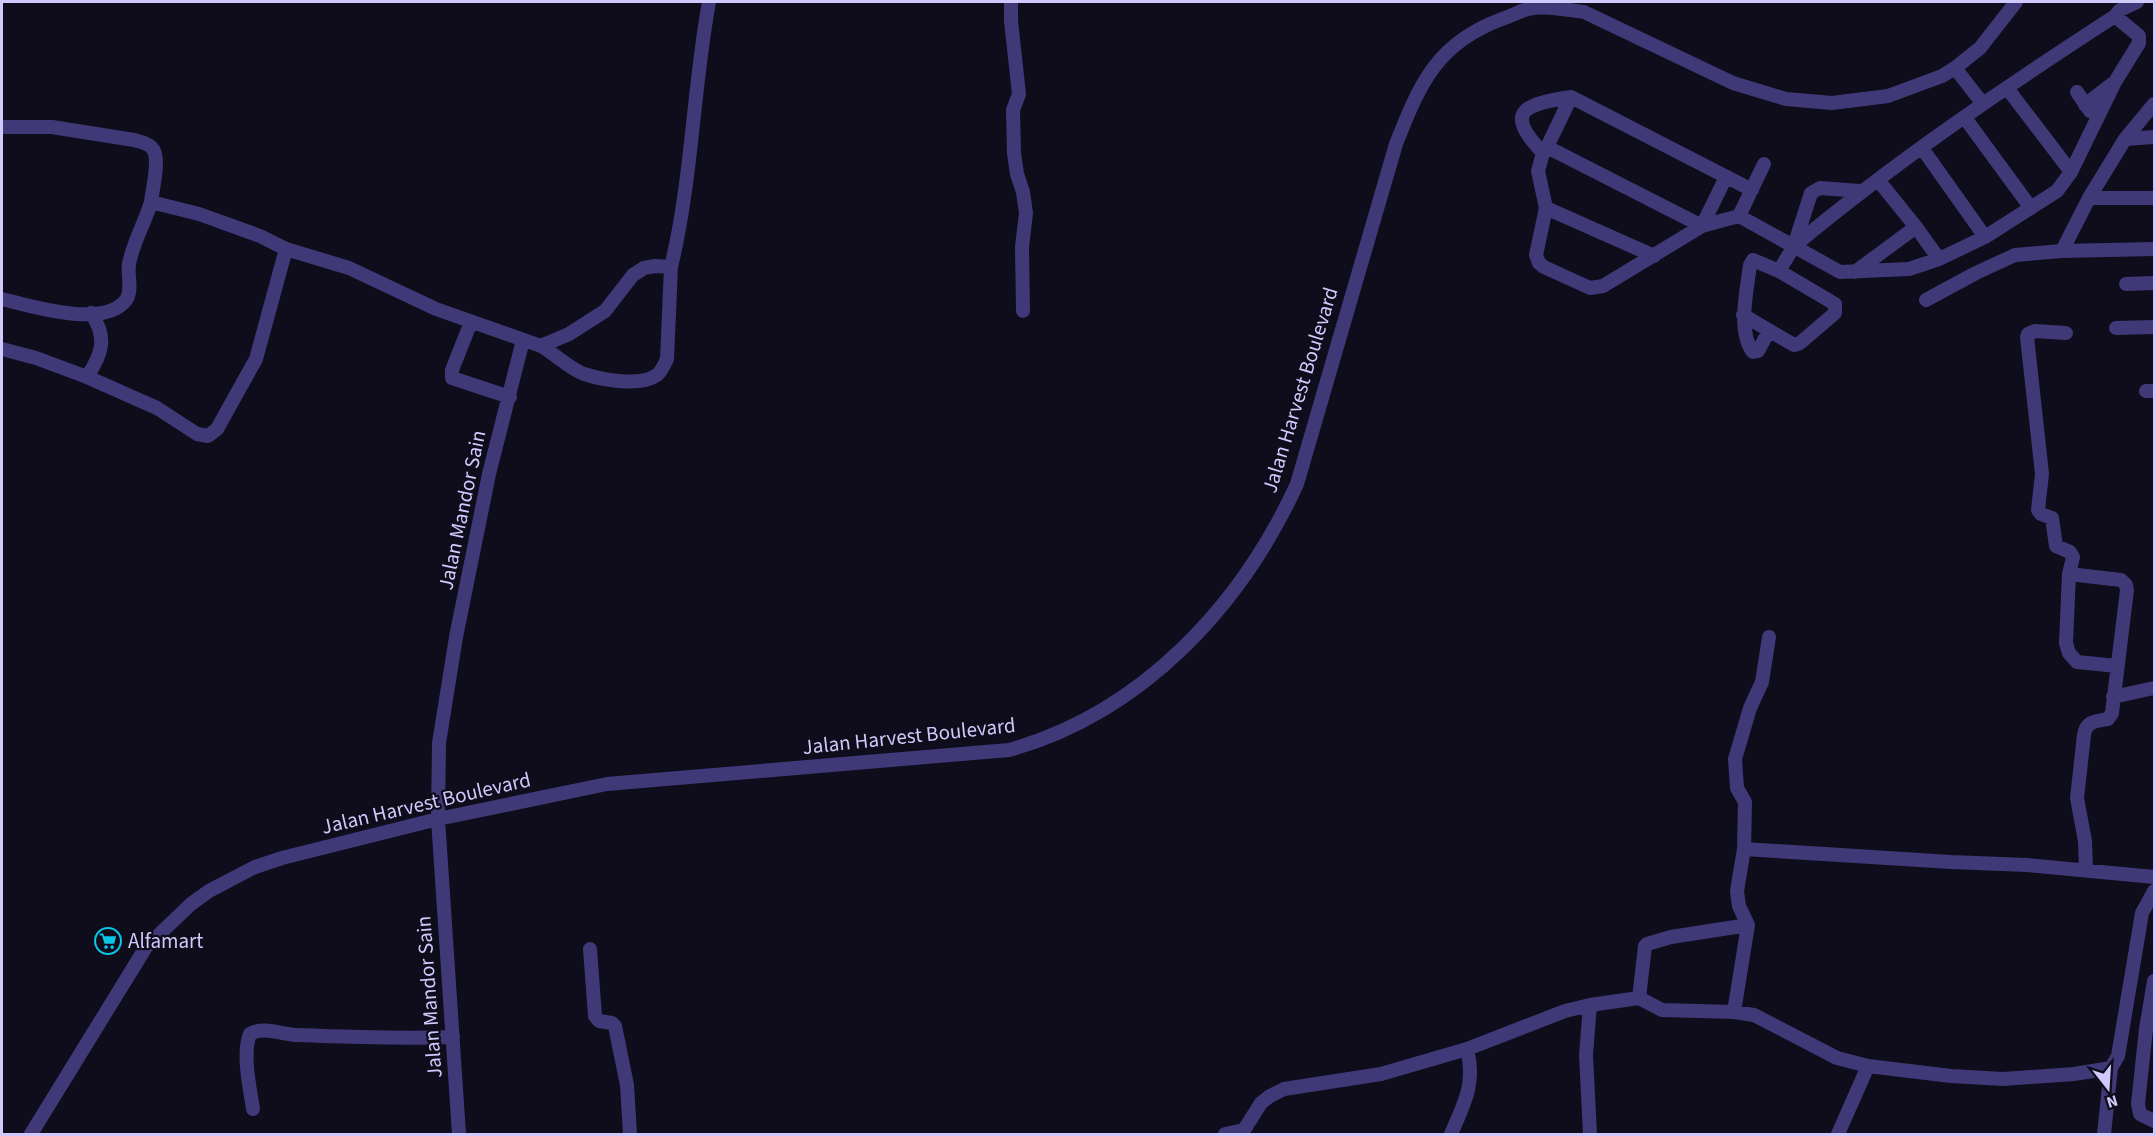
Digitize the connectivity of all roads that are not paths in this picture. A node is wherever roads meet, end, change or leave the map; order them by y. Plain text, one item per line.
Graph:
1 (708, 2) edge
2 (1011, 2) edge
3 (2016, 2) edge
4 (2137, 2) edge
5 (1530, 5) edge
6 (2120, 9) edge
7 (1955, 68) junction
8 (2115, 82) junction
9 (2007, 88) junction
10 (2077, 92) dead end
11 (1571, 97) junction
12 (1983, 104) junction
13 (2085, 105) junction
14 (2151, 108) edge
15 (1965, 118) junction
16 (2097, 120) junction
17 (2, 127) edge
18 (2154, 135) edge
19 (2126, 139) junction
20 (1922, 148) junction
21 (1545, 150) junction
22 (1764, 164) dead end
23 (2071, 172) junction
24 (1726, 177) junction
25 (1878, 180) junction
26 (1752, 190) junction
27 (1860, 191) junction
28 (2089, 198) junction
29 (2154, 198) edge
30 (151, 202) junction
31 (1546, 208) junction
32 (2031, 208) junction
33 (1739, 216) junction
34 (1702, 226) junction
35 (1916, 227) junction
36 (1985, 237) junction
37 (286, 249) junction
38 (2154, 249) edge
39 (2062, 251) junction
40 (1654, 256) junction
41 (1786, 259) junction
42 (1939, 259) junction
43 (671, 267) junction
44 (1855, 272) junction
45 (2154, 283) edge
46 (2126, 284) dead end
47 (2, 299) edge
48 (1926, 300) dead end
49 (1023, 311) dead end
50 (91, 313) junction
51 (1743, 315) junction
52 (471, 322) junction
53 (2154, 327) edge
54 (2116, 328) dead end
55 (1769, 331) junction
56 (2066, 333) dead end
57 (523, 340) junction
58 (542, 346) junction
59 (2, 349) edge
60 (87, 377) junction
61 (510, 397) junction
62 (2069, 574) junction
63 (1769, 638) dead end
64 (2117, 666) junction
65 (2154, 688) edge
66 (2113, 697) junction
67 (438, 819) junction
68 (1744, 849) junction
69 (2086, 870) junction
70 (2154, 877) edge
71 (2154, 891) edge
72 (1748, 925) junction
73 (590, 949) dead end
74 (2154, 982) edge
75 (1639, 998) junction
76 (1590, 1005) junction
77 (1734, 1012) junction
78 (2150, 1029) edge
79 (453, 1037) junction
80 (1467, 1049) junction
81 (1868, 1066) junction
82 (2111, 1068) junction
83 (2148, 1074) edge
84 (253, 1109) dead end
85 (2154, 1121) edge
86 (31, 1134) edge
87 (459, 1134) edge
88 (630, 1134) edge
89 (1225, 1134) edge
90 (1451, 1134) edge
91 (1590, 1134) edge
92 (1838, 1134) edge
93 (2104, 1134) edge

1 - 43 street
2 - 49 street
3 - 7 street, Jalan Harvest Boulevard
4 - 6 street
5 - 7 street, Jalan Harvest Boulevard
5 - 67 street, Jalan Harvest Boulevard
6 - 8 street
6 - 9 street
7 - 12 street
8 - 13 street
8 - 16 street
9 - 12 street
9 - 23 street
10 - 13 street
11 - 21 street
11 - 21 street
11 - 24 street
12 - 15 street
13 - 16 street
14 - 18 street
14 - 19 street
15 - 20 street
15 - 32 street
16 - 23 street
17 - 30 street
18 - 19 street
19 - 28 street
20 - 25 street
20 - 36 street
21 - 31 street
21 - 34 street
22 - 26 street
23 - 32 street
24 - 26 street
24 - 34 street
25 - 27 street
25 - 35 street
26 - 33 street
27 - 41 street
27 - 41 street
28 - 29 street
28 - 39 street
30 - 37 street
30 - 50 street
31 - 40 street
31 - 40 street
32 - 36 street
33 - 34 street
33 - 41 street
34 - 40 street
35 - 42 street
35 - 44 street
36 - 42 street
37 - 52 street
37 - 60 street
38 - 39 street
39 - 48 street
41 - 44 street
41 - 51 street
41 - 55 street
42 - 44 street
43 - 58 street
43 - 58 street
45 - 46 street
47 - 50 street
50 - 60 street
51 - 55 street
51 - 55 street
52 - 57 street
52 - 61 street
53 - 54 street
56 - 62 street
57 - 58 street
57 - 61 street, Jalan Mandor Sain
59 - 60 street
61 - 67 street, Jalan Mandor Sain
62 - 64 street
62 - 64 street
63 - 68 street
64 - 66 street
65 - 66 street
66 - 69 street
67 - 79 street, Jalan Mandor Sain
67 - 86 street, Jalan Harvest Boulevard
68 - 69 street
68 - 72 street
69 - 70 street
71 - 82 street
72 - 75 street
72 - 77 street
73 - 88 street
74 - 78 street
75 - 76 street
75 - 77 street
76 - 80 street
76 - 91 street
77 - 81 street
78 - 83 street
79 - 84 street
79 - 87 street, Jalan Mandor Sain
80 - 89 street
80 - 90 street
81 - 82 street
81 - 92 street
82 - 93 street
83 - 85 street

